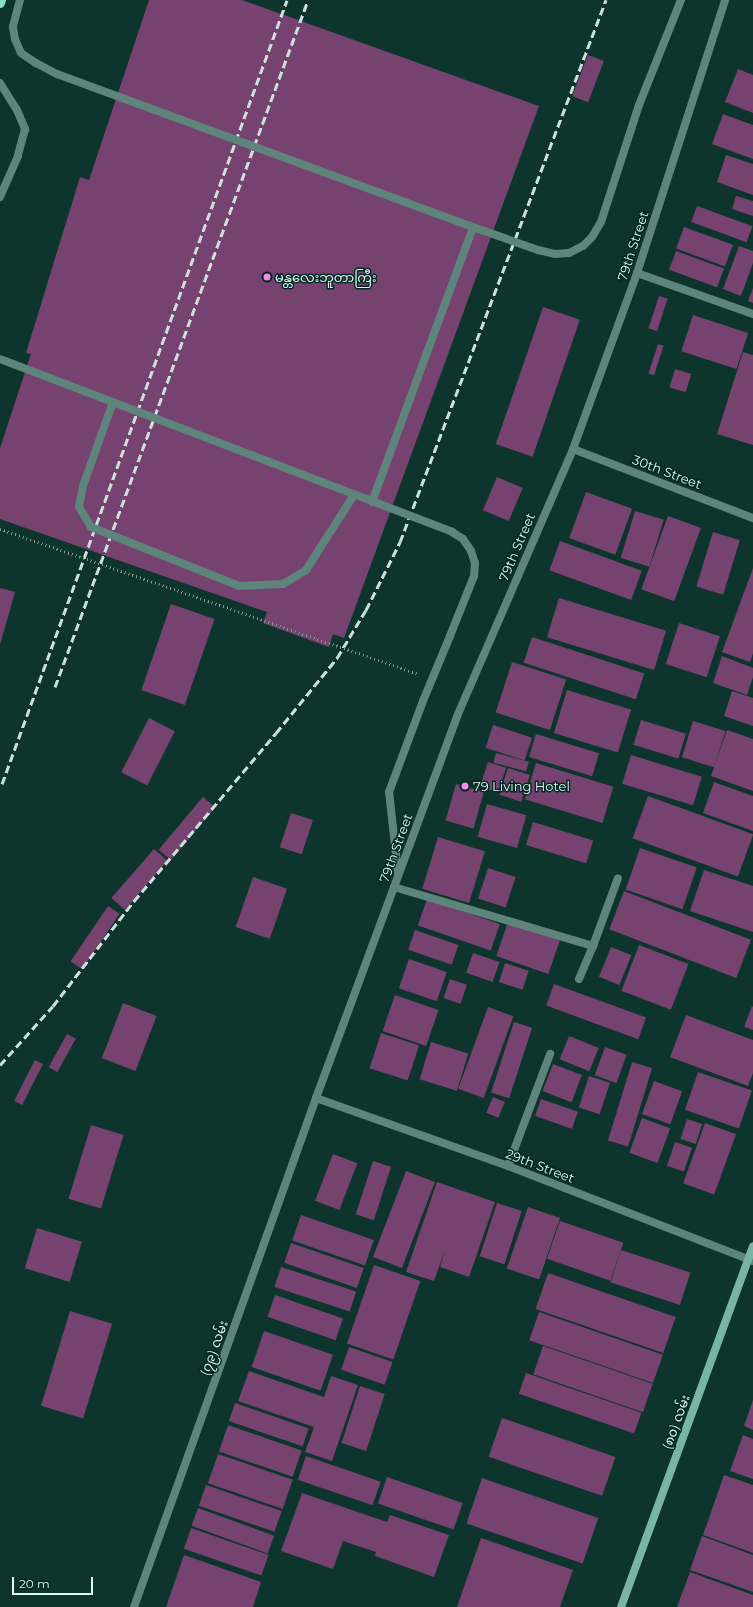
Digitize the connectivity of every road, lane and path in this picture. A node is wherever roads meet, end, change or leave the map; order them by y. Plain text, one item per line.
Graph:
1 (1, 0) edge
2 (20, 0) edge
3 (681, 0) edge
4 (725, 0) edge
5 (0, 3) edge
6 (0, 83) edge
7 (0, 197) edge
8 (473, 227) junction
9 (637, 273) junction
10 (753, 314) edge
11 (0, 359) edge
12 (113, 402) junction
13 (573, 449) junction
14 (354, 495) junction
15 (372, 502) junction
16 (753, 518) edge
17 (0, 528) edge
18 (418, 674) dead end
19 (399, 875) junction
20 (618, 878) dead end
21 (394, 887) junction
22 (593, 946) junction
23 (578, 980) dead end
24 (550, 1054) dead end
25 (316, 1098) junction
26 (508, 1166) junction
27 (753, 1246) edge
28 (751, 1260) edge
29 (134, 1607) edge
30 (621, 1607) edge

1 - 5 main road
2 - 8 street, bridge
3 - 8 street, bridge
4 - 9 street, 79th Street
6 - 7 street
8 - 15 street
9 - 10 street
9 - 13 street, 79th Street
11 - 12 street, bridge
12 - 14 street, bridge
12 - 14 street, bridge
13 - 16 street, 30th Street
13 - 19 street, 79th Street
14 - 15 street, bridge
15 - 19 street, bridge
17 - 18 path, bridge
19 - 21 street, 79th Street
20 - 22 street
21 - 22 street
21 - 25 street, 79th Street
22 - 23 street
24 - 26 street
25 - 26 street, 29th Street
25 - 29 street, (၇၉) လမ်း
26 - 28 street, 29th Street
27 - 28 main road, (၈၀) လမ်း
28 - 30 main road, (၈၀) လမ်း

